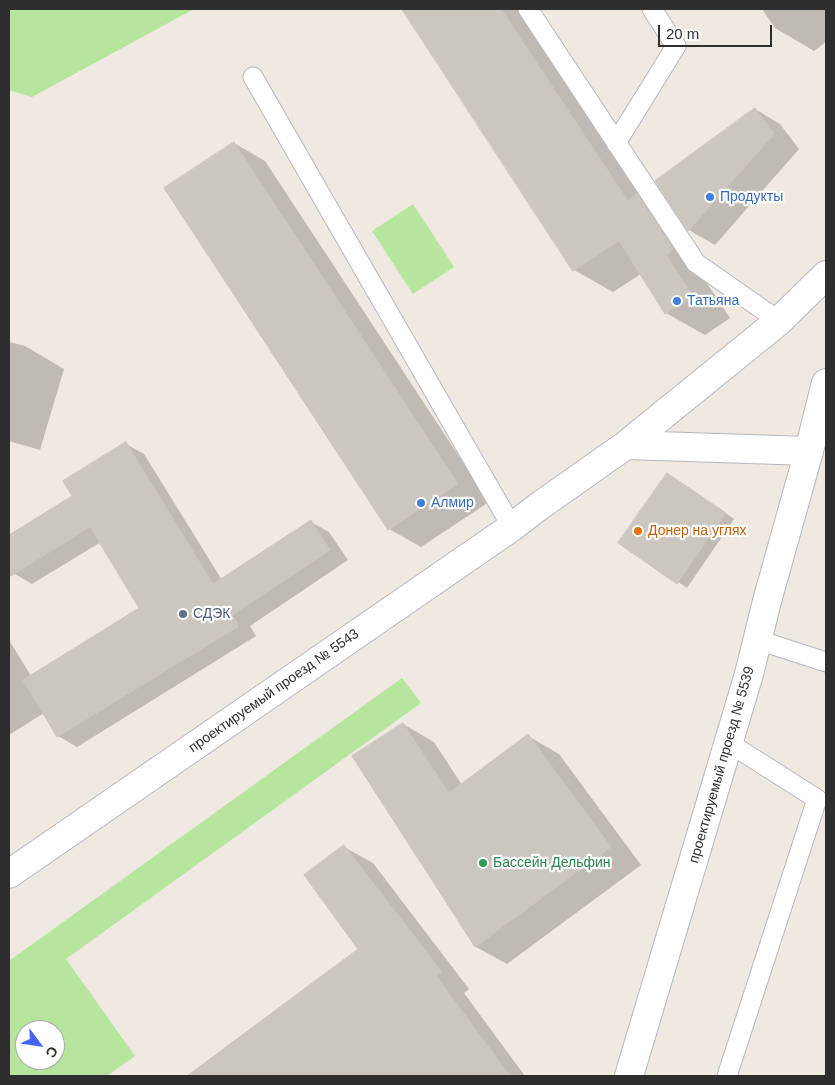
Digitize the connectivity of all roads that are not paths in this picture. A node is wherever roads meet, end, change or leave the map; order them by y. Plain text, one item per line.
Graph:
1 (528, 9) edge
2 (652, 9) edge
3 (253, 77) dead end
4 (616, 142) junction
5 (826, 275) edge
6 (779, 320) junction
7 (826, 383) edge
8 (626, 445) junction
9 (810, 452) junction
10 (512, 527) junction
11 (758, 640) junction
12 (826, 662) edge
13 (729, 743) junction
14 (9, 874) edge
15 (629, 1076) edge
16 (727, 1076) edge

1 - 4 lane
2 - 4 lane
3 - 10 lane
4 - 6 lane
5 - 6 street, проектируемый проезд № 5543
6 - 8 street, проектируемый проезд № 5543
7 - 9 street, проектируемый проезд № 5539
8 - 9 street
8 - 10 street, проектируемый проезд № 5543
9 - 11 street, проектируемый проезд № 5539
10 - 14 street, проектируемый проезд № 5543
11 - 12 lane
11 - 13 street, проектируемый проезд № 5539
13 - 15 street, проектируемый проезд № 5539
13 - 16 lane

